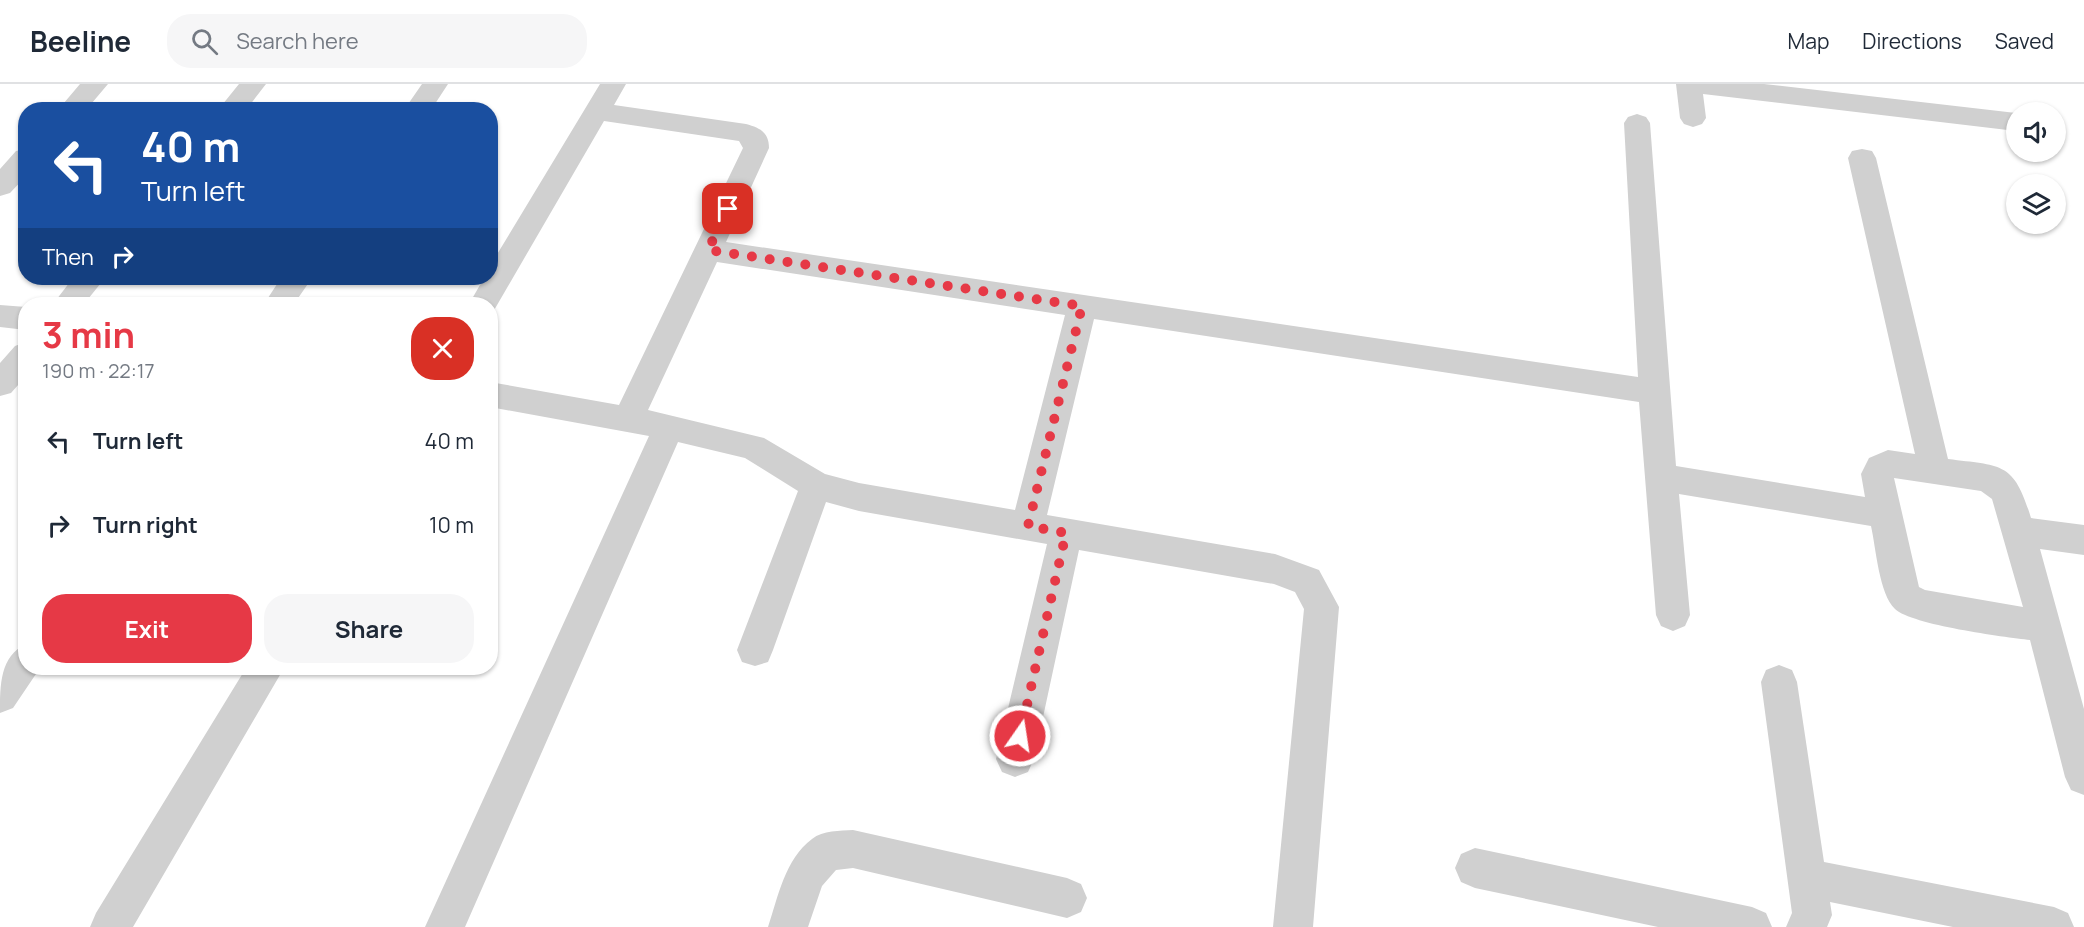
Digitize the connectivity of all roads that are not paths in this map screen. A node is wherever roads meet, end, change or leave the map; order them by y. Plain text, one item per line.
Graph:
1 (95, 84) edge
2 (253, 84) edge
3 (435, 84) edge
4 (613, 84) edge
5 (1689, 84) edge
6 (78, 102) edge
7 (238, 102) edge
8 (423, 102) edge
9 (597, 111) junction
10 (1693, 118) dead end
11 (2006, 121) edge
12 (1636, 123) dead end
13 (1862, 158) dead end
14 (18, 167) edge
15 (0, 186) edge
16 (708, 250) junction
17 (498, 279) edge
18 (84, 285) edge
19 (73, 297) edge
20 (1082, 306) junction
21 (0, 316) edge
22 (18, 318) edge
23 (18, 363) edge
24 (0, 384) edge
25 (1654, 392) junction
26 (498, 395) edge
27 (628, 419) junction
28 (669, 427) junction
29 (1935, 470) junction
30 (1662, 477) junction
31 (816, 485) junction
32 (1885, 514) junction
33 (1028, 526) junction
34 (2018, 531) junction
35 (1066, 533) junction
36 (2084, 540) edge
37 (1673, 615) dead end
38 (2042, 620) junction
39 (755, 650) dead end
40 (18, 671) edge
41 (262, 675) edge
42 (1779, 682) dead end
43 (0, 696) edge
44 (1015, 759) dead end
45 (2084, 777) edge
46 (1475, 868) dead end
47 (1807, 878) junction
48 (1067, 898) dead end
49 (110, 927) edge
50 (445, 927) edge
51 (788, 927) edge
52 (1293, 927) edge
53 (1752, 927) edge
54 (1806, 927) edge
55 (2054, 927) edge

1 - 6 street
2 - 7 street
3 - 8 street
4 - 9 street
5 - 10 street
5 - 11 street
9 - 16 street
9 - 17 street
12 - 25 street
13 - 29 street
14 - 15 street
16 - 20 street
16 - 27 street
18 - 19 street
20 - 25 street
20 - 33 street
21 - 22 street
23 - 24 street
25 - 30 street
26 - 27 street
27 - 28 street
28 - 31 street
28 - 50 street
29 - 32 street
29 - 34 street
30 - 32 street
30 - 37 street
31 - 33 street
31 - 39 street
32 - 38 street
33 - 35 street
34 - 36 street
34 - 38 street
35 - 44 street
35 - 52 street
38 - 45 street
40 - 43 street
41 - 49 street
42 - 47 street
46 - 53 street
47 - 54 street
47 - 55 street
48 - 51 street

